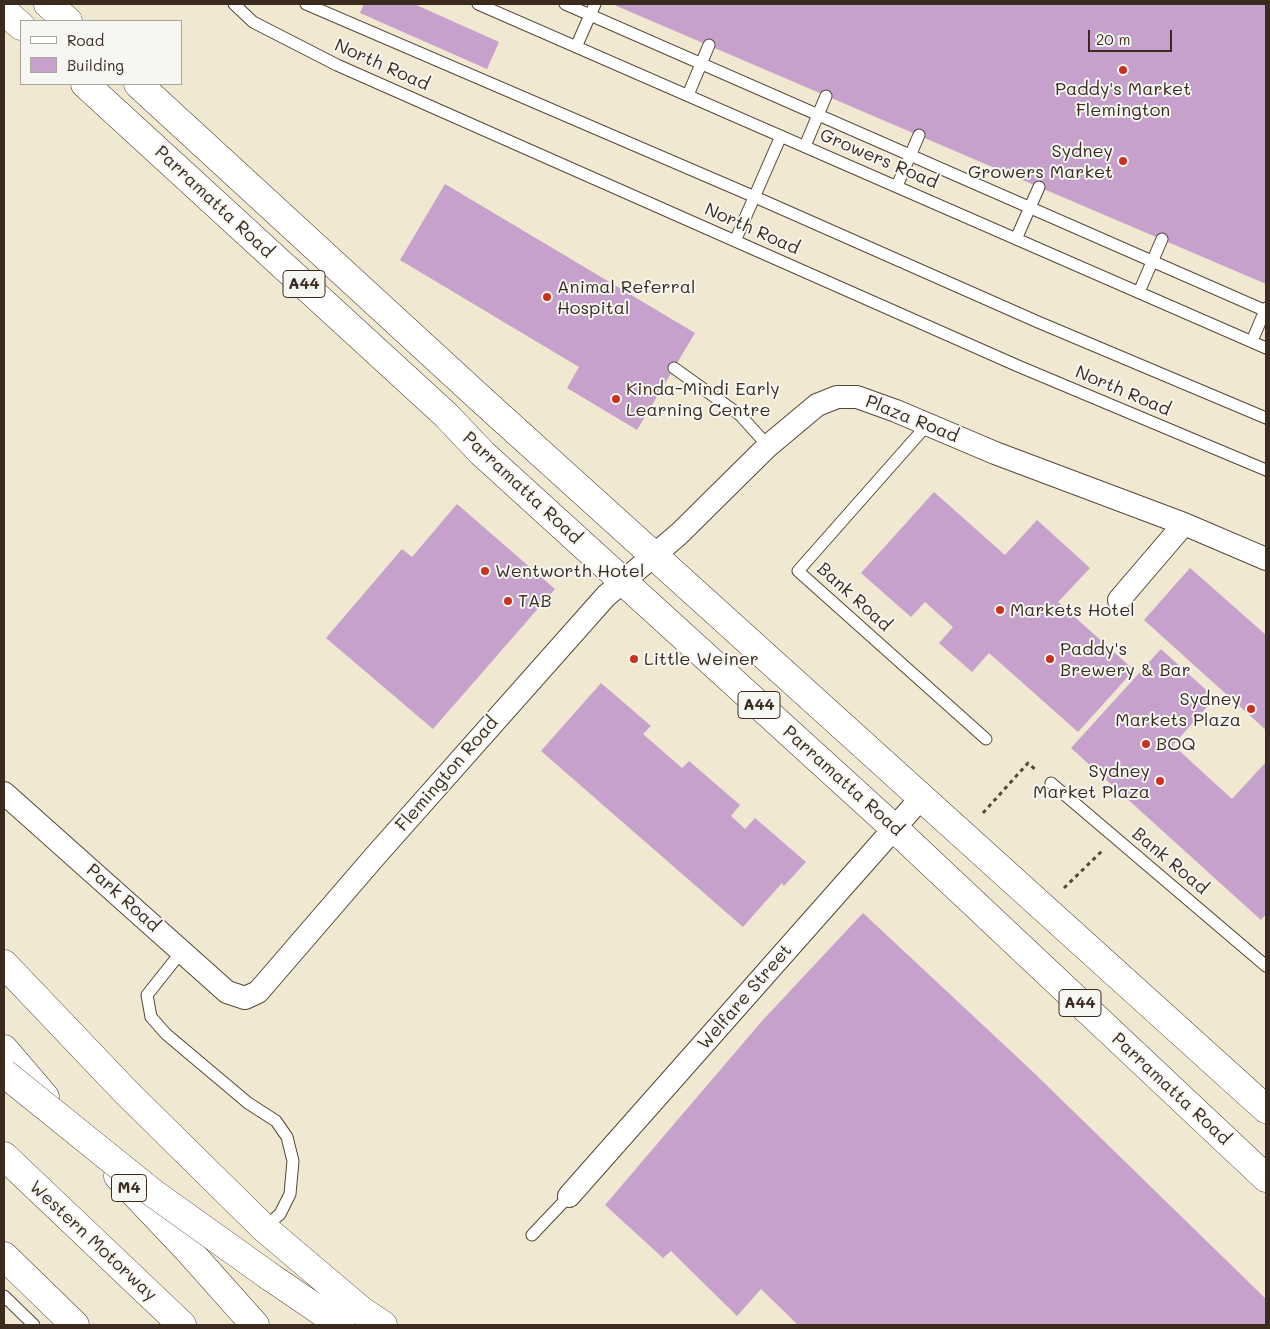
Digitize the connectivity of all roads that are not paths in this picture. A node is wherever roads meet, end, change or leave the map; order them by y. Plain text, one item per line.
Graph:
1 (48, 4) edge
2 (234, 4) edge
3 (306, 4) edge
4 (478, 4) edge
5 (564, 4) edge
6 (595, 4) edge
7 (4, 11) edge
8 (590, 15) junction
9 (67, 20) edge
10 (20, 25) edge
11 (709, 45) dead end
12 (576, 47) junction
13 (702, 64) junction
14 (86, 85) edge
15 (139, 85) edge
16 (688, 95) junction
17 (826, 96) dead end
18 (819, 115) junction
19 (919, 135) dead end
20 (781, 136) junction
21 (805, 146) junction
22 (910, 155) junction
23 (897, 186) junction
24 (1039, 187) dead end
25 (755, 197) junction
26 (1030, 208) junction
27 (1016, 238) junction
28 (1162, 239) dead end
29 (735, 241) junction
30 (1152, 261) junction
31 (1139, 292) junction
32 (1266, 310) edge
33 (1252, 341) junction
34 (1266, 348) edge
35 (674, 368) dead end
36 (1266, 418) edge
37 (927, 425) junction
38 (768, 446) junction
39 (1266, 470) edge
40 (1184, 524) junction
41 (655, 555) junction
42 (1266, 559) edge
43 (624, 582) junction
44 (1118, 600) dead end
45 (986, 739) dead end
46 (1052, 783) road end
47 (4, 793) edge
48 (921, 798) junction
49 (894, 828) junction
50 (182, 951) junction
51 (4, 964) edge
52 (1266, 966) edge
53 (245, 998) joint
54 (4, 1049) edge
55 (4, 1073) edge
56 (1266, 1109) edge
57 (4, 1156) edge
58 (1266, 1178) edge
59 (569, 1196) joint
60 (264, 1228) junction
61 (532, 1235) dead end
62 (4, 1256) edge
63 (4, 1296) edge
64 (34, 1325) edge
65 (75, 1325) edge
66 (182, 1325) edge
67 (255, 1325) edge
68 (342, 1325) edge
69 (383, 1325) edge

1 - 9 highway
2 - 29 lane, North Road
3 - 25 lane
4 - 12 lane, Growers Road
5 - 8 lane, Growers Road
6 - 8 lane
7 - 10 highway
8 - 12 lane
8 - 13 lane, Growers Road
11 - 13 lane
12 - 16 lane, Growers Road
13 - 16 lane
13 - 18 lane, Growers Road
14 - 43 highway, Parramatta Road / A44
15 - 41 highway, Parramatta Road / A44
16 - 20 lane, Growers Road
17 - 18 lane
18 - 21 lane
18 - 22 lane, Growers Road
19 - 22 lane
20 - 21 lane, Growers Road
20 - 25 lane
21 - 23 lane, Growers Road
22 - 23 lane
22 - 26 lane, Growers Road
23 - 27 lane, Growers Road
24 - 26 lane
25 - 29 lane
25 - 36 lane
26 - 27 lane
26 - 30 lane, Growers Road
27 - 31 lane, Growers Road
28 - 30 lane
29 - 39 lane, North Road
30 - 31 lane
30 - 32 lane, Growers Road
31 - 33 lane, Growers Road
32 - 33 lane
33 - 34 lane, Growers Road
35 - 38 lane
37 - 38 street, Plaza Road
37 - 40 street, Plaza Road
37 - 45 lane, Bank Road
38 - 41 street, Plaza Road
40 - 42 street, Plaza Road
40 - 44 street
41 - 43 street, Flemington Road
41 - 48 highway, Parramatta Road / A44
43 - 49 highway, Parramatta Road / A44
43 - 53 street, Flemington Road
46 - 52 lane, Bank Road
47 - 50 street, Park Road
48 - 49 street, Welfare Street
48 - 56 highway, Parramatta Road / A44
49 - 58 highway, Parramatta Road / A44
49 - 59 street, Welfare Street
50 - 53 street, Park Road
50 - 60 lane
51 - 60 highway
54 - 67 highway, M4
55 - 68 highway, bridge
57 - 66 highway, Western Motorway
59 - 61 lane
60 - 69 highway
62 - 65 highway
63 - 64 lane

